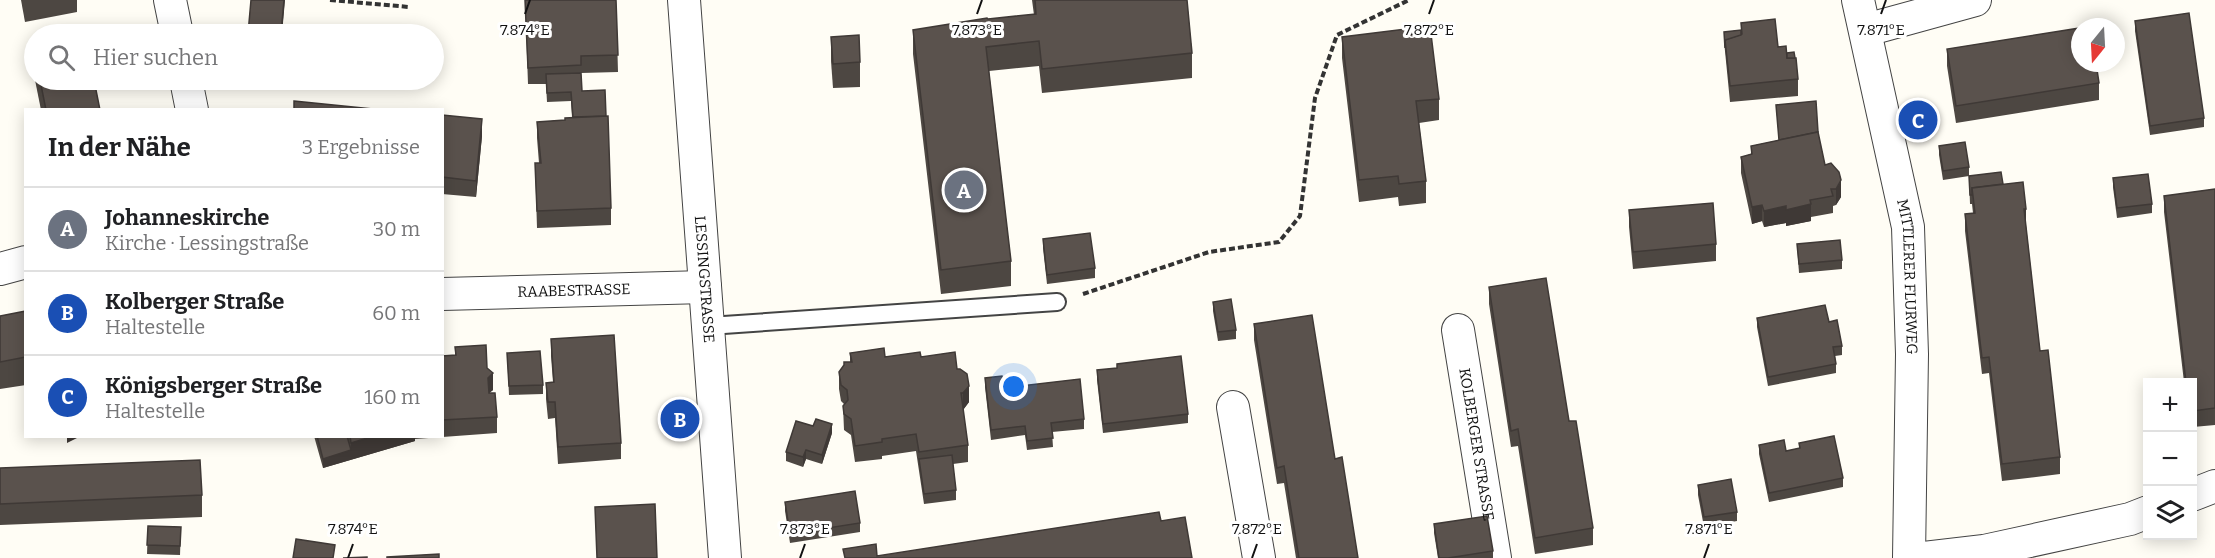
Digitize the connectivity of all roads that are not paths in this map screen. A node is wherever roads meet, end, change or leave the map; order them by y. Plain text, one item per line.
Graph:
1 (170, 0) edge
2 (684, 0) edge
3 (1858, 0) edge
4 (1975, 0) edge
5 (175, 24) edge
6 (1866, 30) junction
7 (188, 90) edge
8 (192, 108) edge
9 (24, 263) edge
10 (0, 269) edge
11 (705, 286) junction
12 (444, 294) edge
13 (1057, 302) road end
14 (709, 326) junction
15 (1458, 330) dead end
16 (1233, 406) dead end
17 (2215, 486) edge
18 (2197, 493) edge
19 (2143, 514) edge
20 (725, 558) edge
21 (1259, 558) edge
22 (1495, 558) edge
23 (1909, 558) edge
24 (1924, 558) edge

1 - 5 street
2 - 11 street, LESSINGSTRASSE
3 - 6 street, MITTLERER FLURWEG
4 - 6 street
6 - 23 street, MITTLERER FLURWEG
7 - 8 street
9 - 10 street
11 - 12 street, RAABESTRASSE
11 - 14 street, LESSINGSTRASSE
13 - 14 lane
14 - 20 street, LESSINGSTRASSE
15 - 22 street, KOLBERGER STRASSE
16 - 21 street
17 - 18 street
19 - 24 street

